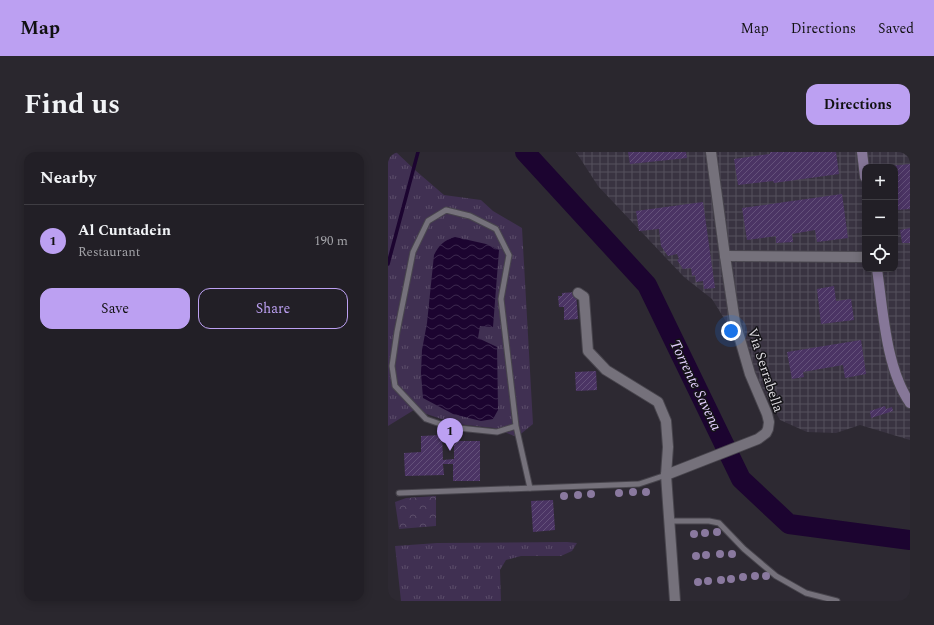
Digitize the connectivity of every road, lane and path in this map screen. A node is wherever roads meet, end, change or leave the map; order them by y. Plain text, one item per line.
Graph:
1 (711, 152) edge
2 (862, 152) edge
3 (863, 164) edge
4 (725, 256) junction
5 (862, 258) edge
6 (878, 272) edge
7 (578, 293) dead end
8 (910, 403) edge
9 (516, 426) junction
10 (666, 475) junction
11 (530, 488) junction
12 (399, 493) dead end
13 (670, 521) junction
14 (675, 601) edge
15 (837, 601) edge

1 - 4 street, Via Serrabella
2 - 3 main road
4 - 5 street
4 - 10 street, Via Serrabella
6 - 8 main road
7 - 10 street
9 - 9 lane
9 - 11 lane
10 - 11 lane, Via Serrabella
10 - 13 street
11 - 12 lane, Via Serrabella
13 - 14 street
13 - 15 lane

